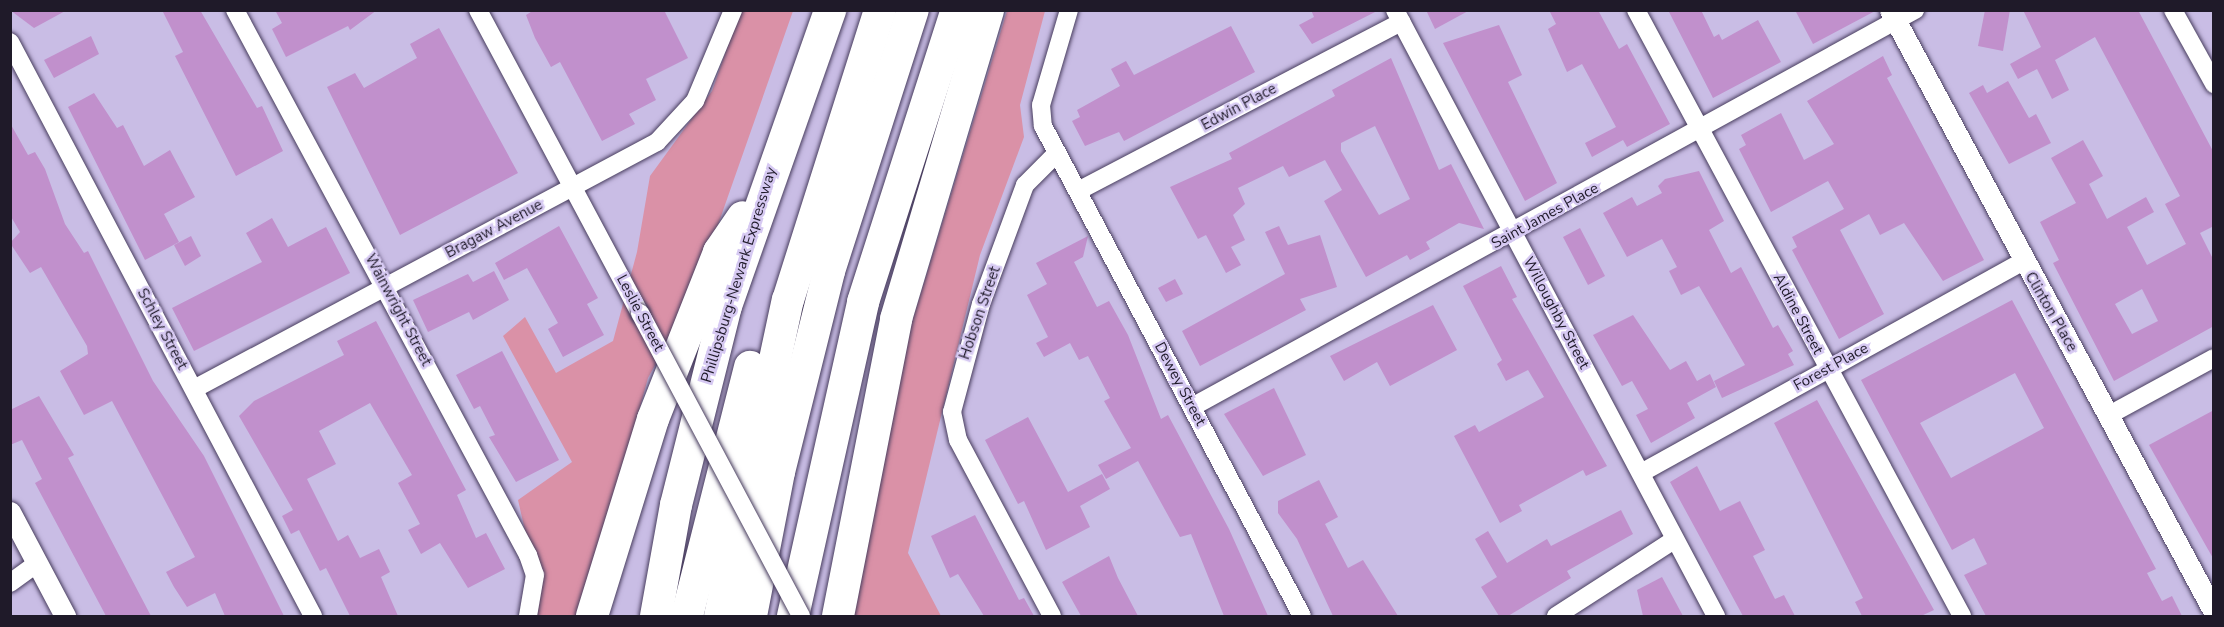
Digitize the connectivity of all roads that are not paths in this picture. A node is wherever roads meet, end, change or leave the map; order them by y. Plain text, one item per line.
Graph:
1 (235, 10) edge
2 (478, 10) edge
3 (733, 10) edge
4 (831, 10) edge
5 (913, 10) edge
6 (957, 10) edge
7 (988, 10) edge
8 (1069, 10) edge
9 (1636, 10) edge
10 (1915, 10) edge
11 (2173, 10) edge
12 (1398, 16) edge
13 (1893, 17) edge
14 (876, 22) edge
15 (10, 42) edge
16 (2214, 84) edge
17 (1701, 130) junction
18 (1057, 153) junction
19 (768, 178) junction
20 (574, 188) junction
21 (1078, 191) junction
22 (1513, 234) junction
23 (2022, 262) junction
24 (385, 286) junction
25 (2214, 358) edge
26 (1827, 369) junction
27 (194, 389) junction
28 (1192, 407) junction
29 (2109, 415) junction
30 (642, 449) junction
31 (1641, 473) junction
32 (10, 512) edge
33 (1674, 540) junction
34 (38, 563) junction
35 (10, 583) edge
36 (2213, 608) edge
37 (65, 616) edge
38 (314, 616) edge
39 (528, 616) edge
40 (592, 616) edge
41 (609, 616) edge
42 (656, 616) edge
43 (687, 616) edge
44 (720, 616) edge
45 (751, 616) edge
46 (793, 616) edge
47 (801, 616) edge
48 (838, 616) edge
49 (1052, 616) edge
50 (1302, 616) edge
51 (1556, 616) edge
52 (1716, 616) edge
53 (1962, 616) edge

1 - 24 street, Wainwright Street
2 - 20 street, Leslie Street
3 - 20 street, Bragaw Avenue
4 - 19 highway, Phillipsburg-Newark Expressway
5 - 45 highway
6 - 46 highway
7 - 48 highway
8 - 18 street
9 - 17 street, Aldine Street
10 - 13 street, Saint James Place
11 - 16 street
12 - 21 street, Edwin Place
12 - 22 street, Willoughby Street
13 - 17 street, Saint James Place
13 - 23 street, Clinton Place
14 - 43 highway
14 - 44 highway
15 - 27 street, Schley Street
17 - 22 street, Saint James Place
17 - 26 street, Aldine Street
18 - 21 street, Dewey Street
18 - 49 street, Hobson Street
19 - 30 highway
19 - 42 highway, Phillipsburg-Newark Expressway
20 - 24 street, Bragaw Avenue
20 - 47 street, Leslie Street, bridge
21 - 28 street, Dewey Street
22 - 28 street, Saint James Place
22 - 31 street, Willoughby Street
23 - 26 street, Forest Place
23 - 29 street, Clinton Place
24 - 27 street, Bragaw Avenue
24 - 39 street, Wainwright Street
25 - 29 street
26 - 31 street, Forest Place
26 - 53 street, Aldine Street
27 - 38 street, Schley Street
28 - 50 street, Dewey Street
29 - 36 street, Clinton Place
30 - 40 highway
30 - 41 highway
31 - 33 street, Willoughby Street
32 - 34 street
33 - 51 street
33 - 52 street, Willoughby Street
34 - 35 street
34 - 37 street

